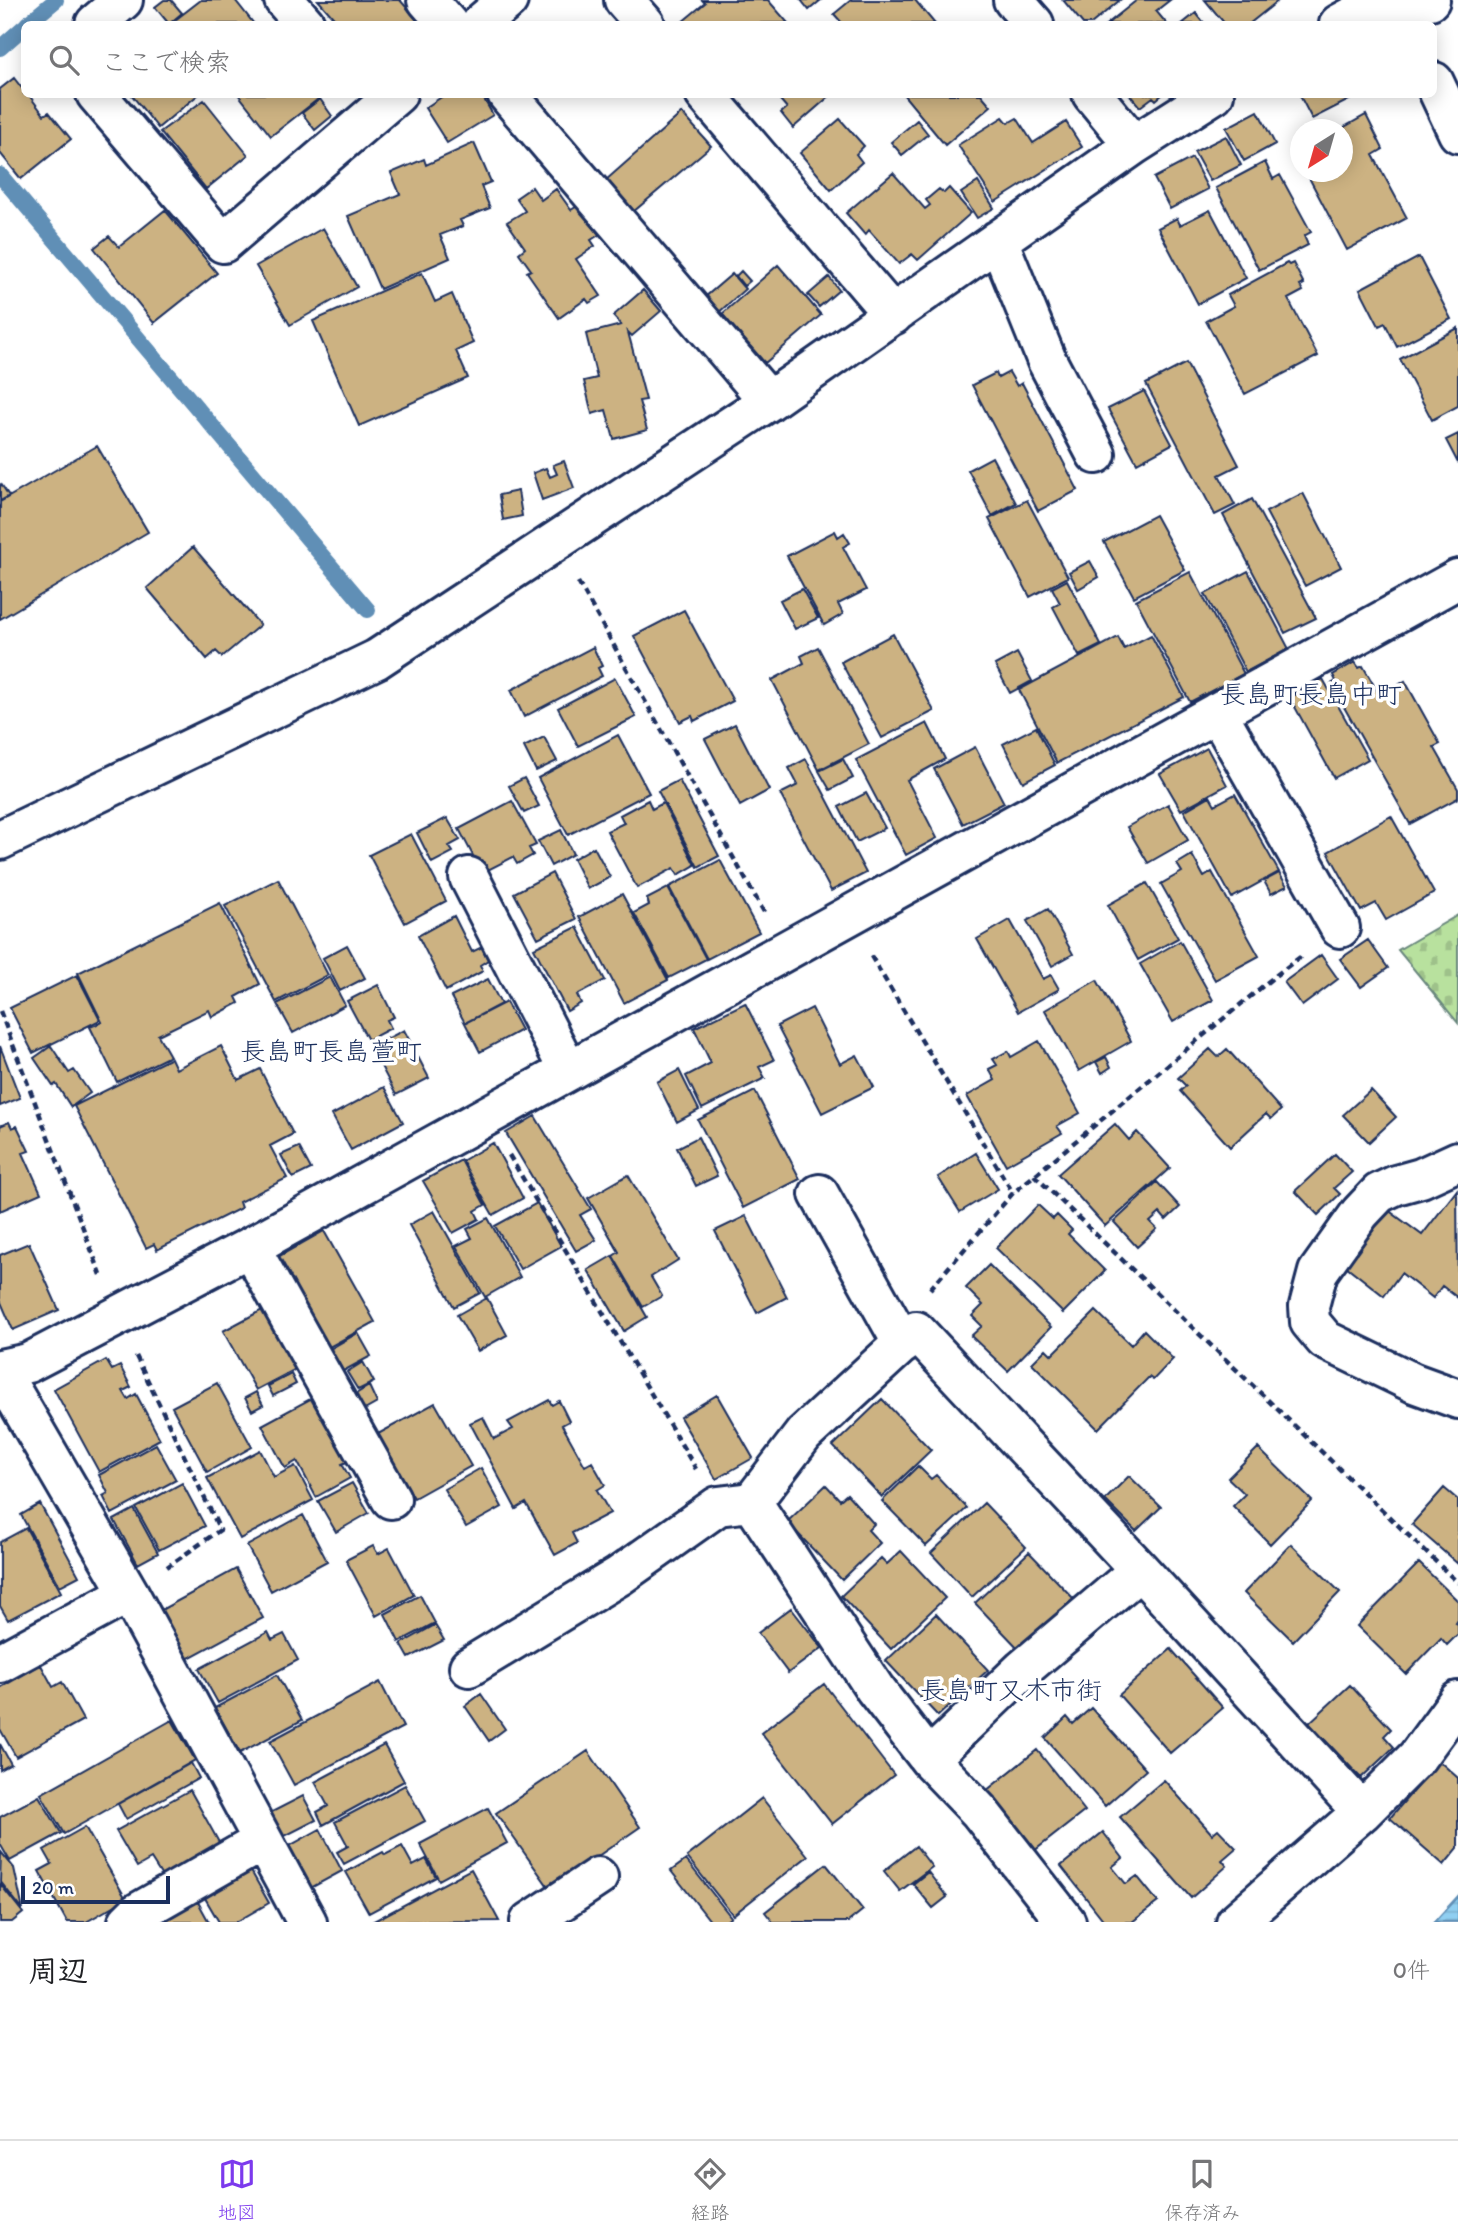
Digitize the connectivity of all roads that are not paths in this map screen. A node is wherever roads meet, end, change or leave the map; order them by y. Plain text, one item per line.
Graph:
1 (122, 0) edge
2 (284, 0) edge
3 (427, 0) edge
4 (508, 0) edge
5 (624, 0) edge
6 (1013, 0) edge
7 (98, 21) edge
8 (302, 21) edge
9 (445, 21) edge
10 (484, 21) edge
11 (642, 21) edge
12 (1031, 21) edge
13 (1437, 90) edge
14 (99, 98) edge
15 (510, 98) edge
16 (708, 98) edge
17 (1095, 98) edge
18 (1208, 98) edge
19 (380, 100) edge
20 (1458, 133) edge
21 (1134, 145) junction
22 (998, 240) junction
23 (893, 315) junction
24 (769, 401) junction
25 (1096, 454) dead end
26 (1458, 579) edge
27 (1217, 712) junction
28 (0, 840) edge
29 (469, 877) dead end
30 (1340, 928) road end
31 (568, 1070) junction
32 (1458, 1161) edge
33 (819, 1194) dead end
34 (250, 1247) junction
35 (909, 1337) junction
36 (0, 1370) edge
37 (1458, 1399) edge
38 (391, 1499) dead end
39 (735, 1504) junction
40 (1140, 1570) junction
41 (129, 1593) junction
42 (0, 1663) edge
43 (468, 1667) dead end
44 (1458, 1701) edge
45 (929, 1759) junction
46 (1362, 1812) junction
47 (263, 1842) junction
48 (598, 1877) dead end
49 (128, 1922) edge
50 (307, 1922) edge
51 (530, 1922) edge
52 (1066, 1922) edge
53 (1237, 1922) edge

1 - 7 street
2 - 8 street
3 - 9 street
4 - 10 street
5 - 11 street
6 - 12 street
13 - 20 street
14 - 19 street
15 - 24 street
16 - 23 street
17 - 21 street
18 - 21 street
21 - 22 street
22 - 23 street
22 - 25 street
23 - 24 street
24 - 28 street
26 - 27 street
27 - 30 street
27 - 31 street
29 - 31 street
31 - 34 street
32 - 37 street
33 - 35 street
34 - 36 street
34 - 38 street
35 - 39 street
35 - 40 street
36 - 41 street
39 - 43 street
39 - 45 street
40 - 45 street
40 - 46 street
41 - 42 street
41 - 47 street
44 - 46 street
45 - 52 street
46 - 53 street
47 - 49 street
47 - 50 street
48 - 51 street

